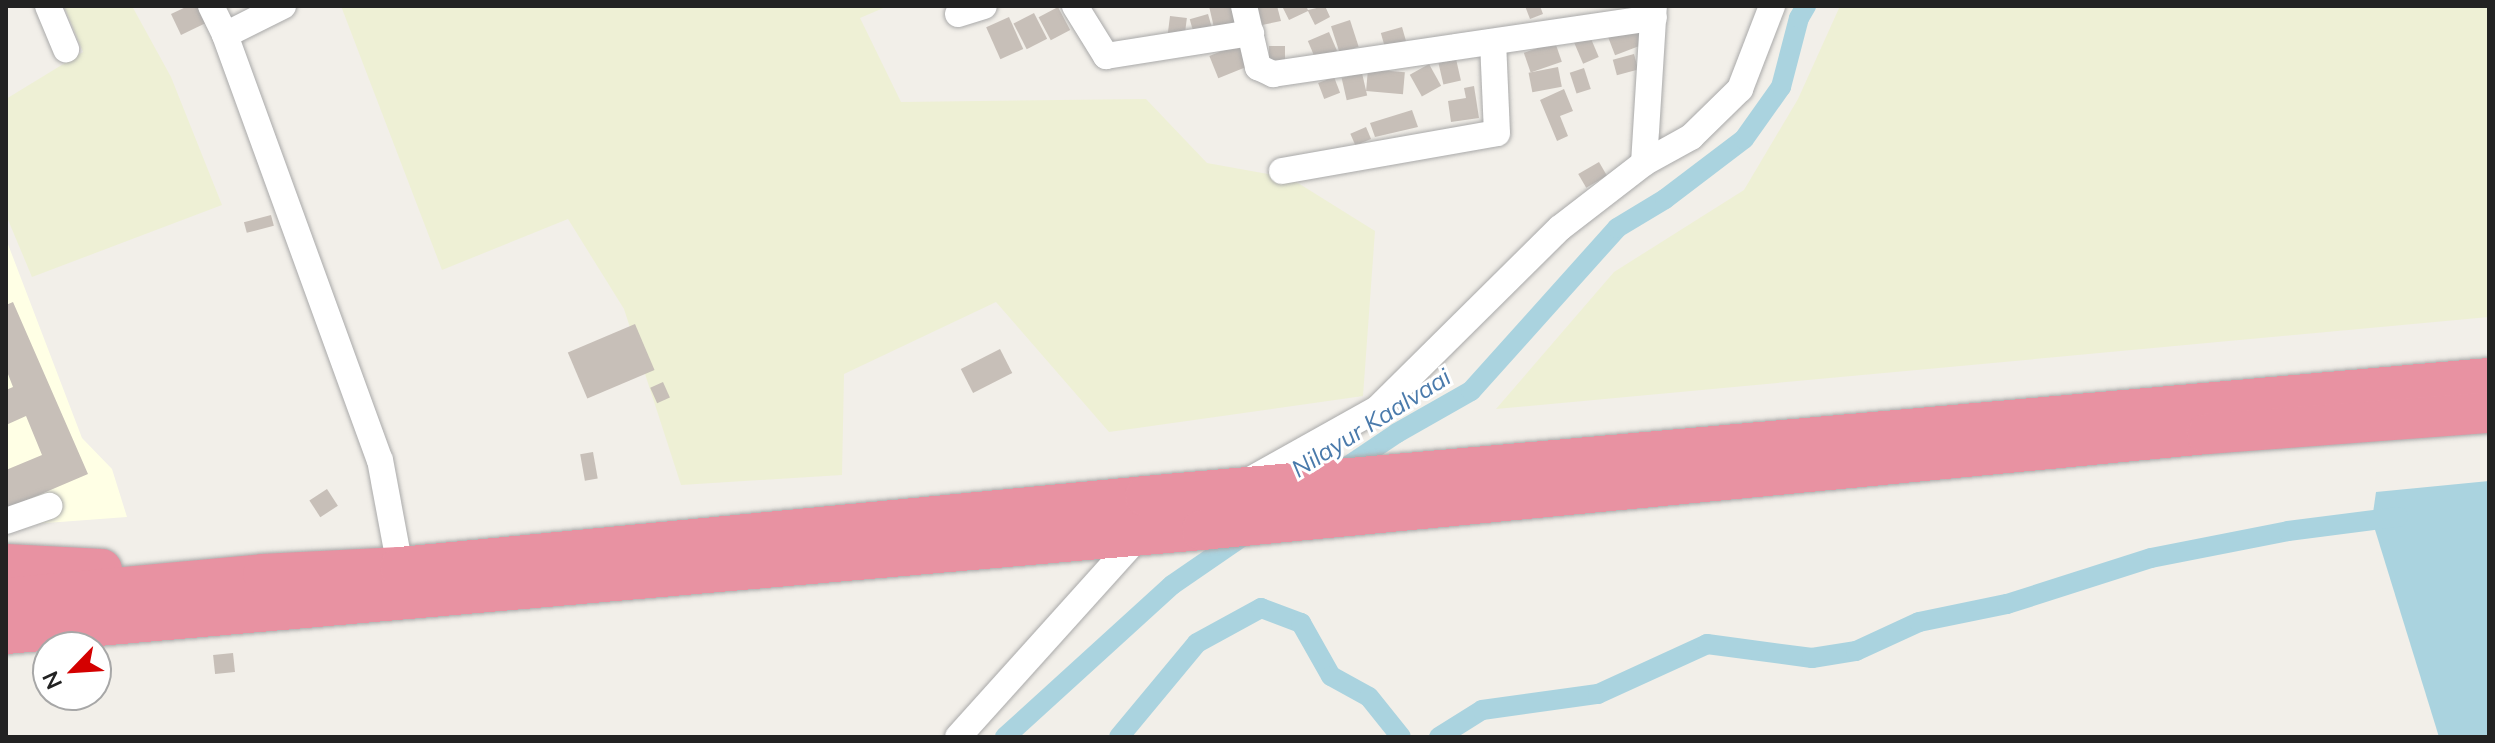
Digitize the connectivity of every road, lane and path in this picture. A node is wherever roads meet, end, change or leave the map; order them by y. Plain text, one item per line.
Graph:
1 (48, 6) edge
2 (211, 6) edge
3 (283, 6) edge
4 (984, 6) edge
5 (1075, 6) edge
6 (1244, 6) edge
7 (1772, 6) edge
8 (1654, 12) edge
9 (958, 14) dead end
10 (1251, 33) junction
11 (225, 35) junction
12 (1493, 42) junction
13 (66, 49) dead end
14 (1644, 163) junction
15 (1282, 171) dead end
16 (2489, 378) edge
17 (2489, 413) edge
18 (1237, 488) junction
19 (49, 506) dead end
20 (1145, 514) junction
21 (6, 521) edge
22 (6, 564) edge
23 (400, 567) junction
24 (6, 598) edge
25 (195, 600) junction
26 (102, 631) edge
27 (6, 634) edge
28 (32, 652) edge
29 (6, 657) edge
30 (958, 737) edge

1 - 13 street
2 - 11 street
3 - 11 street
4 - 9 street
5 - 10 street
6 - 10 street
7 - 14 street
8 - 12 street
8 - 14 street
10 - 12 street
11 - 23 street
12 - 15 street
14 - 18 street
16 - 18 highway
17 - 20 highway
18 - 20 highway
19 - 21 street
20 - 23 highway
20 - 25 highway
20 - 30 street
22 - 25 highway
23 - 25 highway
24 - 25 highway
25 - 26 highway
25 - 27 highway
28 - 29 highway

